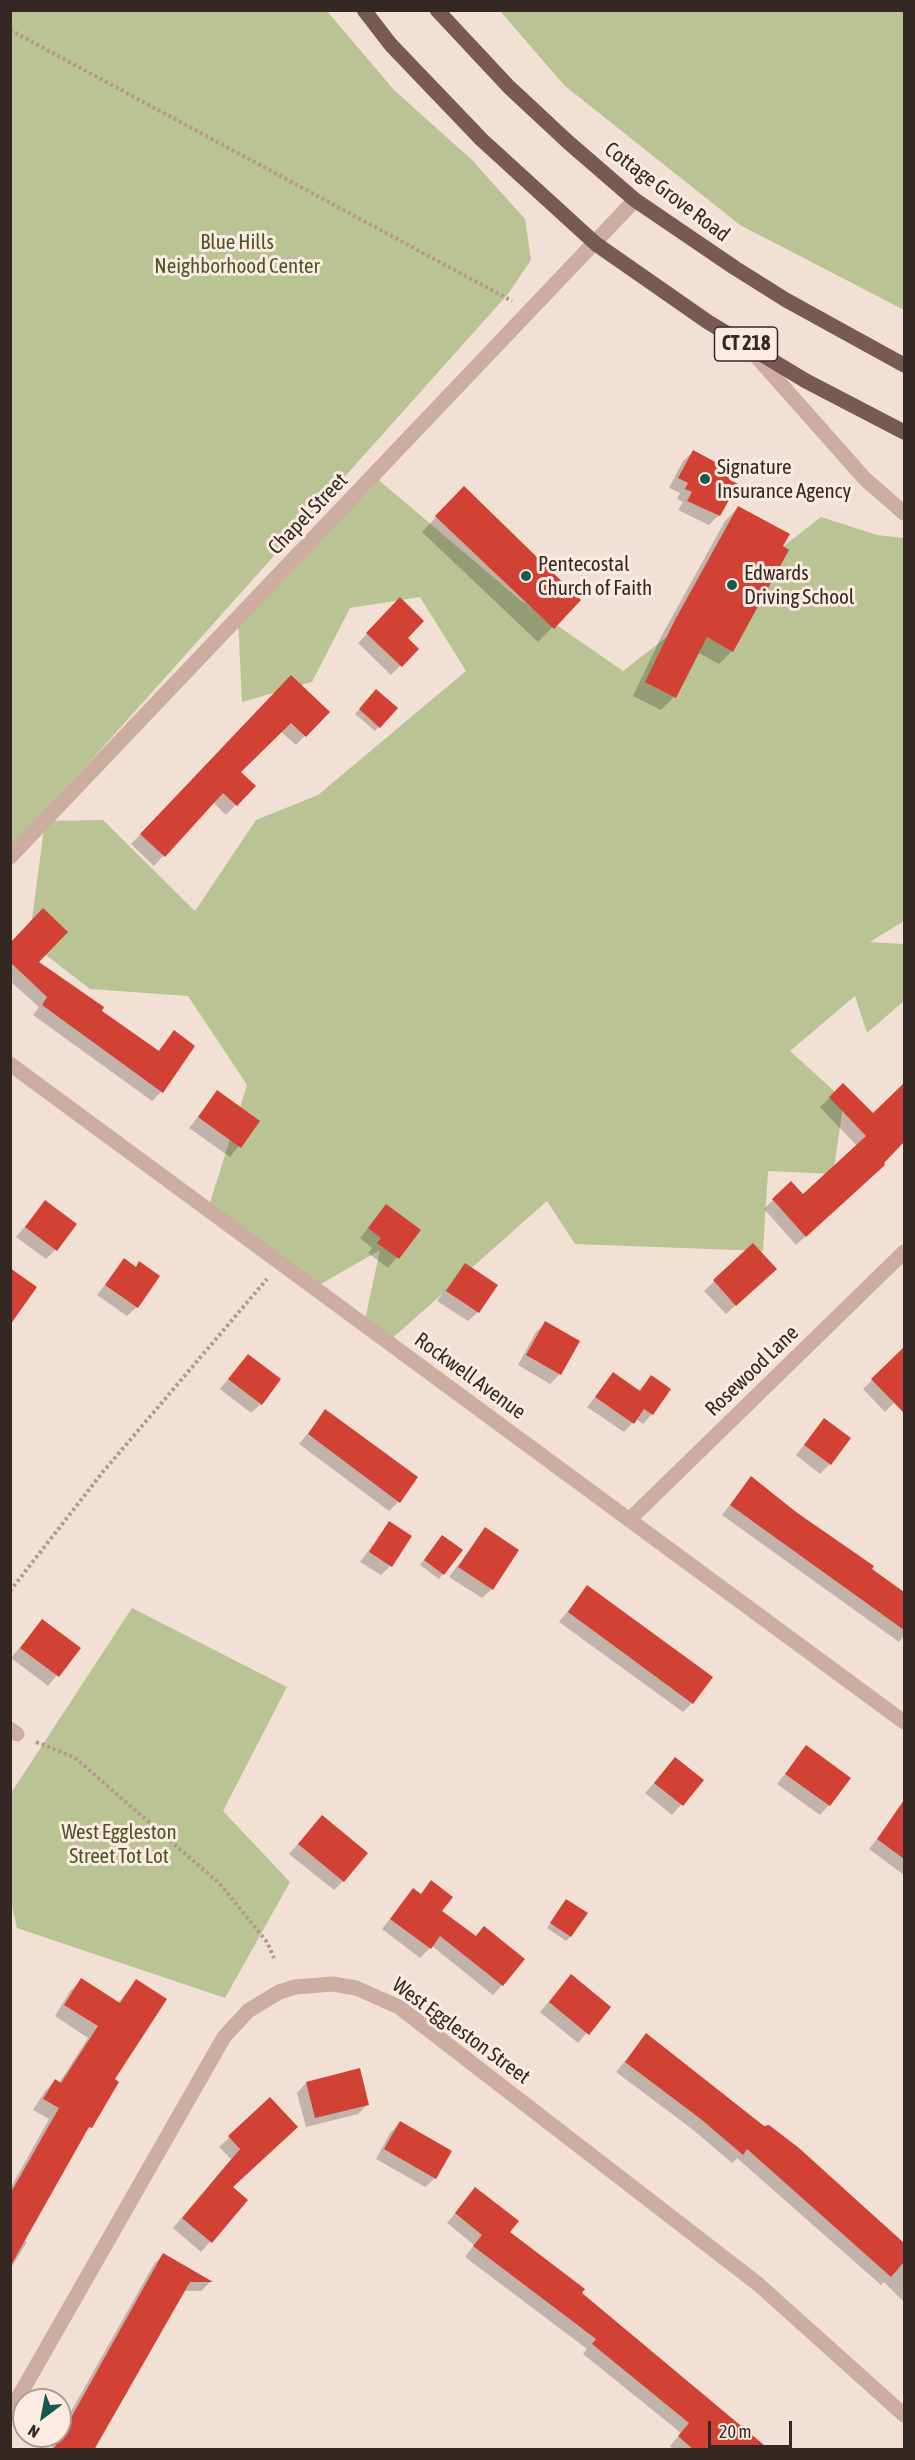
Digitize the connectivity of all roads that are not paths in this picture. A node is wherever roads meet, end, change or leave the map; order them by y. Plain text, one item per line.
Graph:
1 (364, 10) edge
2 (437, 10) edge
3 (635, 200) junction
4 (596, 244) junction
5 (744, 343) junction
6 (904, 365) edge
7 (904, 432) edge
8 (904, 513) edge
9 (10, 857) edge
10 (10, 1064) edge
11 (904, 1252) edge
12 (629, 1520) junction
13 (904, 1722) edge
14 (10, 2412) edge
15 (904, 2415) edge

1 - 4 main road, CT 218
2 - 3 main road, Cottage Grove Road / CT 218
3 - 4 street, Chapel Street
3 - 6 main road, Cottage Grove Road / CT 218
4 - 5 main road, CT 218
4 - 9 street, Chapel Street
5 - 7 main road, CT 218
5 - 8 street
10 - 12 street, Rockwell Avenue
11 - 12 street, Rosewood Lane
12 - 13 street, Rockwell Avenue
14 - 15 street, West Eggleston Street

